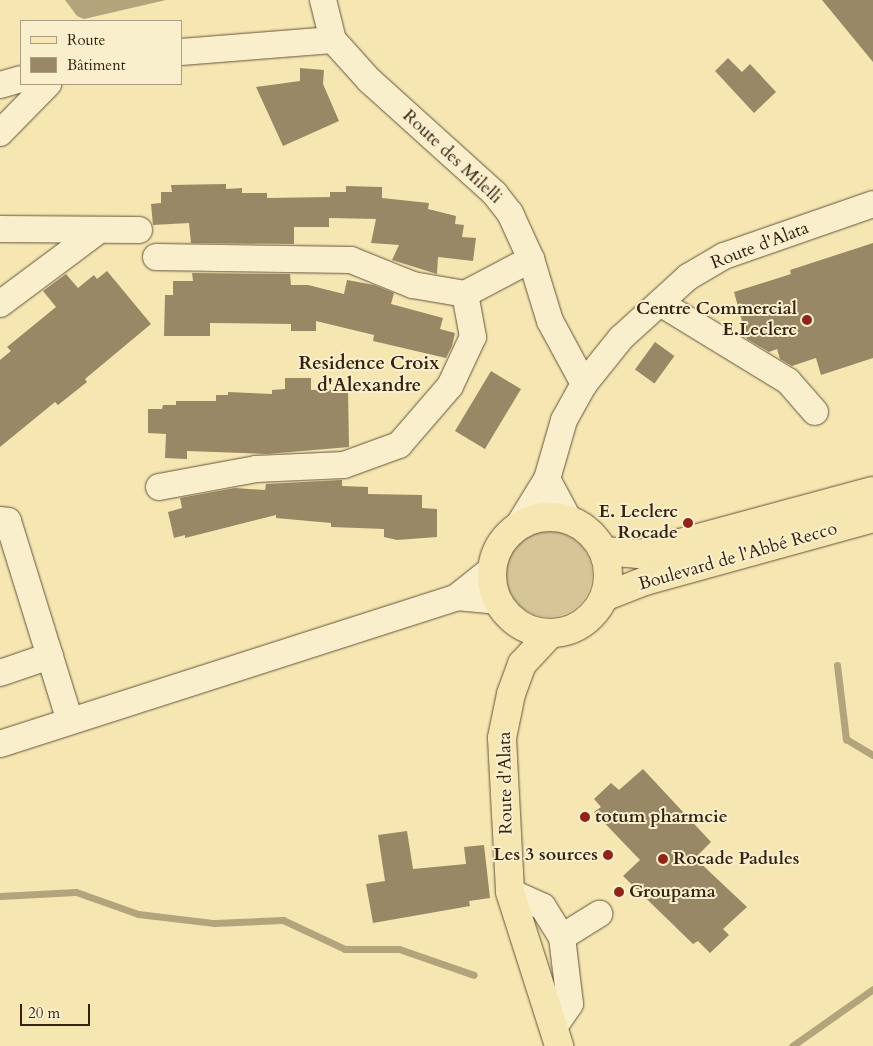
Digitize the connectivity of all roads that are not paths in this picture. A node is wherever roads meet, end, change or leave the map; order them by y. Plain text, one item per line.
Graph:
1 (323, 0) edge
2 (333, 40) junction
3 (182, 52) edge
4 (20, 79) edge
5 (0, 85) edge
6 (47, 85) edge
7 (0, 133) edge
8 (873, 204) edge
9 (0, 230) edge
10 (139, 230) dead end
11 (98, 231) junction
12 (156, 257) dead end
13 (531, 259) junction
14 (465, 294) junction
15 (660, 303) junction
16 (0, 304) edge
17 (584, 384) junction
18 (815, 412) dead end
19 (547, 479) junction
20 (159, 487) dead end
21 (873, 491) edge
22 (873, 518) edge
23 (0, 520) edge
24 (569, 520) junction
25 (518, 526) junction
26 (604, 552) junction
27 (492, 569) junction
28 (457, 597) junction
29 (604, 597) junction
30 (498, 601) junction
31 (520, 624) junction
32 (551, 633) junction
33 (50, 656) junction
34 (522, 664) junction
35 (0, 674) edge
36 (70, 721) junction
37 (0, 744) edge
38 (510, 892) junction
39 (598, 914) dead end
40 (562, 937) junction
41 (556, 1037) edge

1 - 2 street, Route des Milelli
2 - 3 street
2 - 13 street, Route des Milelli
4 - 5 street
6 - 7 street
8 - 15 street, Route d'Alata
9 - 11 street
10 - 11 street
11 - 16 street
12 - 14 street
13 - 14 street
13 - 17 street, Route des Milelli
14 - 20 street
15 - 17 street, Route d'Alata
15 - 18 street
17 - 19 street, Route d'Alata
19 - 24 street
19 - 25 street, Route d'Alata
21 - 26 main road, Boulevard de l'Abbé Recco
22 - 29 main road, Boulevard de l'Abbé Recco
23 - 33 street
24 - 25 main road
24 - 26 main road
25 - 27 main road
26 - 29 main road
27 - 28 street
27 - 30 main road
28 - 30 street
28 - 36 street
29 - 32 main road
30 - 31 main road
31 - 32 main road
31 - 34 main road, Route d'Alata
32 - 34 main road, Route d'Alata
33 - 35 street
33 - 36 street
34 - 38 main road, Route d'Alata
36 - 37 street
38 - 40 street
38 - 41 main road, Route d'Alata
39 - 40 street
40 - 41 street

